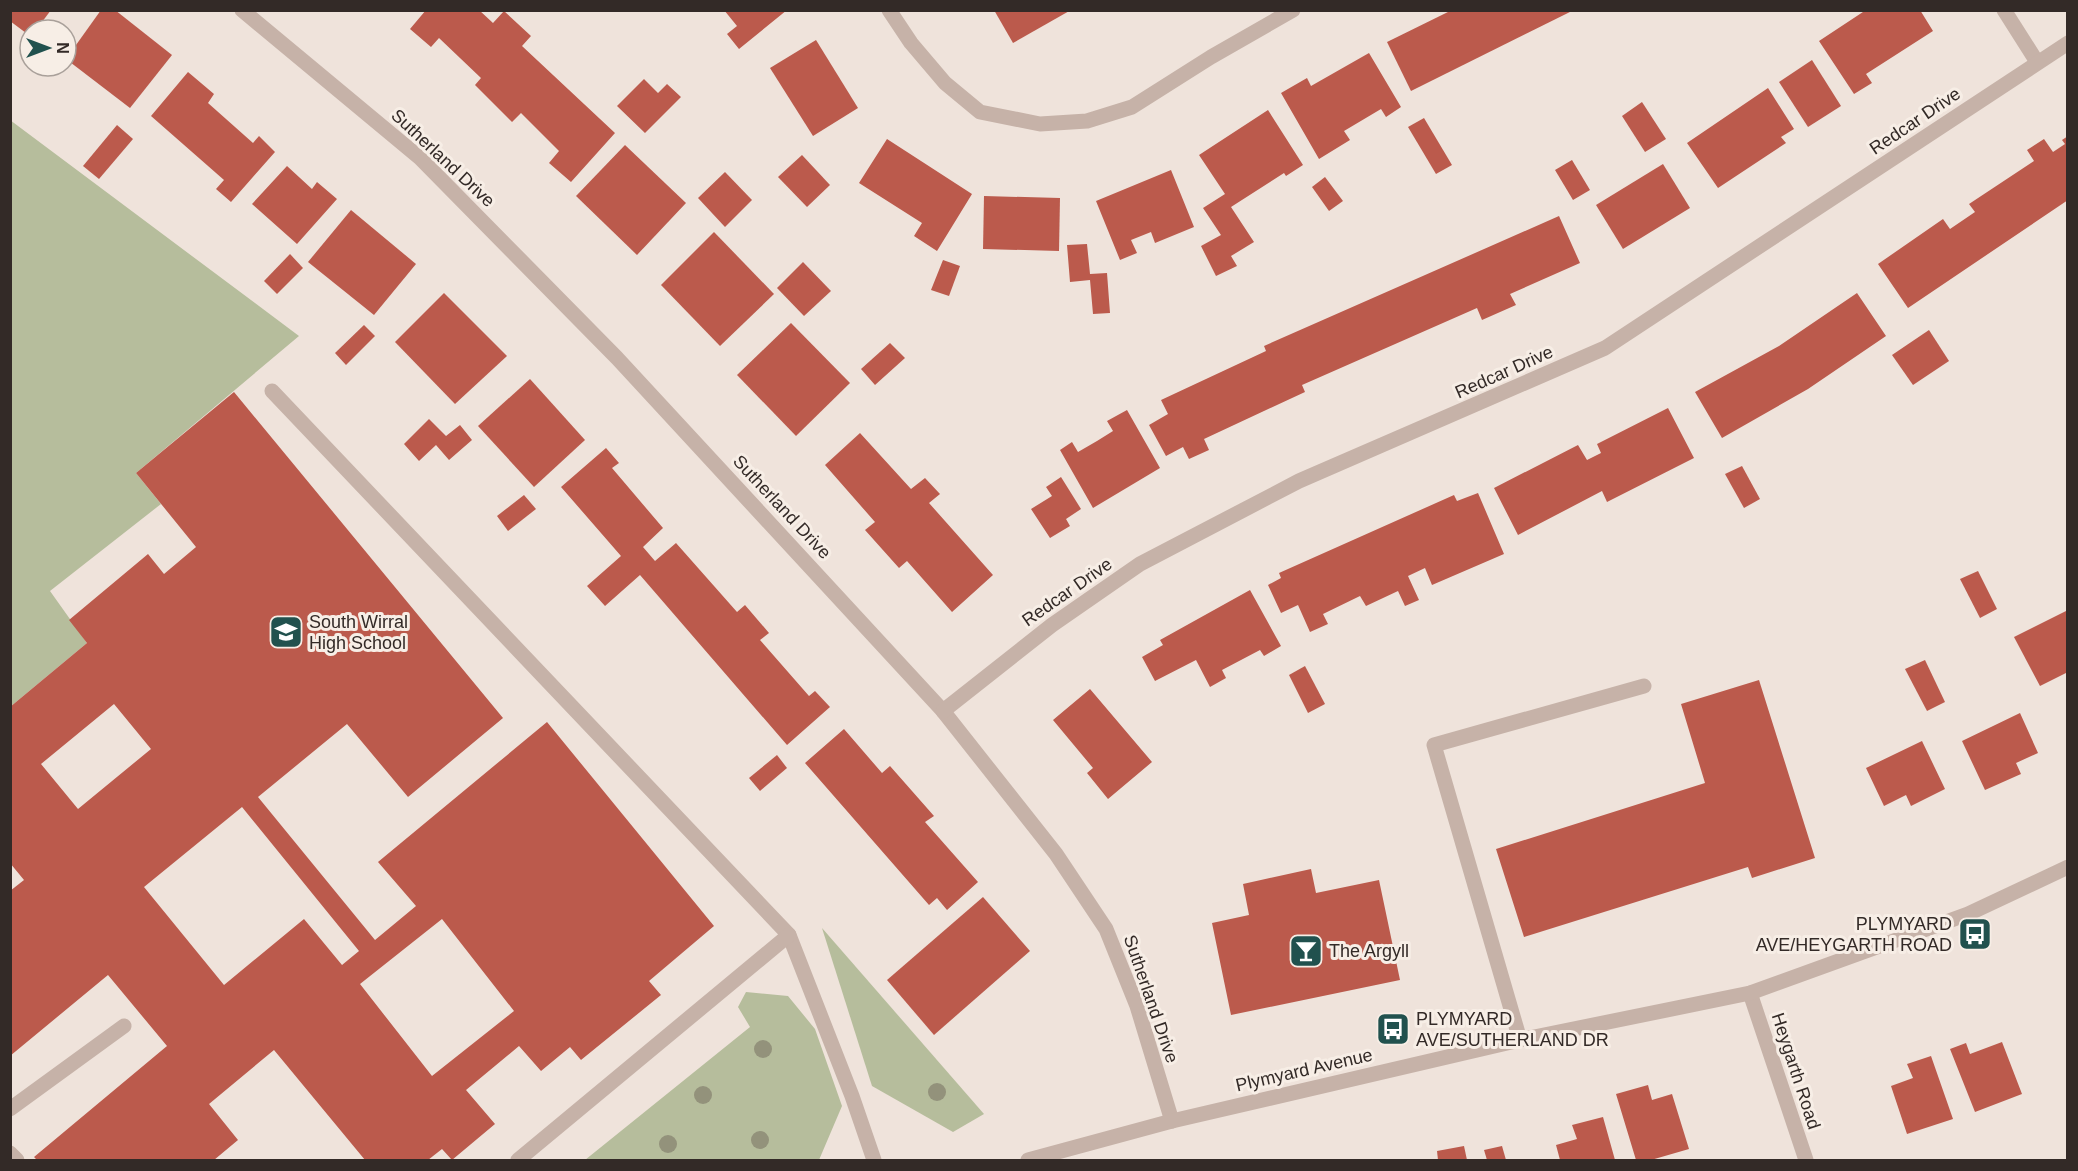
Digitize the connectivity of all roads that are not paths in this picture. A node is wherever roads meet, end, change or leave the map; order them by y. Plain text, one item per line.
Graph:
1 (242, 10) edge
2 (889, 10) edge
3 (1293, 10) edge
4 (2004, 10) edge
5 (2067, 43) edge
6 (2037, 62) junction
7 (273, 391) dead end
8 (1644, 686) dead end
9 (943, 711) junction
10 (2067, 867) edge
11 (789, 935) junction
12 (1750, 993) junction
13 (124, 1026) dead end
14 (1520, 1040) junction
15 (10, 1109) edge
16 (1172, 1121) junction
17 (10, 1153) edge
18 (17, 1161) edge
19 (518, 1161) edge
20 (874, 1161) edge
21 (1028, 1161) edge
22 (1806, 1161) edge

1 - 9 street, Sutherland Drive
2 - 3 street
4 - 6 street
5 - 6 street, Redcar Drive
6 - 9 street, Redcar Drive
7 - 11 street
8 - 14 street
9 - 16 street, Sutherland Drive
10 - 12 street, Plymyard Avenue
11 - 19 street
11 - 20 street
12 - 14 street, Plymyard Avenue
12 - 22 street, Heygarth Road
13 - 15 street
14 - 16 street, Plymyard Avenue
16 - 21 street, Plymyard Avenue
17 - 18 street

